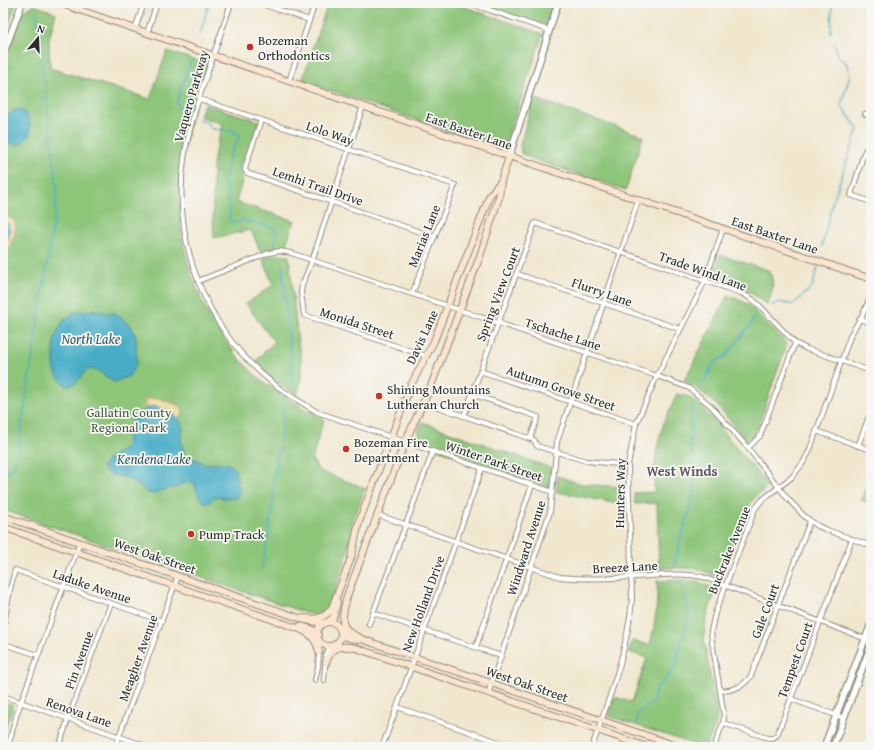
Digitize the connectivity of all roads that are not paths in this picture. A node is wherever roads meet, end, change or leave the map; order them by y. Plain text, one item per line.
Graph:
1 (22, 3) edge
2 (59, 3) edge
3 (144, 3) edge
4 (157, 3) edge
5 (231, 3) edge
6 (259, 3) edge
7 (315, 3) edge
8 (469, 3) edge
9 (558, 3) edge
10 (309, 20) junction
11 (135, 29) junction
12 (548, 30) junction
13 (147, 33) junction
14 (3, 55) edge
15 (214, 55) junction
16 (288, 81) junction
17 (199, 99) junction
18 (363, 106) junction
19 (865, 114) dead end
20 (871, 116) edge
21 (261, 120) junction
22 (871, 140) edge
23 (349, 150) junction
24 (509, 157) junction
25 (501, 181) junction
26 (455, 185) joint
27 (331, 201) junction
28 (638, 201) junction
29 (871, 202) edge
30 (536, 223) joint
31 (723, 229) junction
32 (435, 237) junction
33 (620, 252) junction
34 (312, 261) junction
35 (517, 274) junction
36 (871, 279) edge
37 (198, 281) junction
38 (705, 281) junction
39 (412, 294) junction
40 (871, 295) edge
41 (603, 303) junction
42 (448, 306) junction
43 (459, 310) junction
44 (860, 319) junction
45 (871, 323) edge
46 (498, 324) junction
47 (680, 329) junction
48 (795, 343) junction
49 (586, 353) junction
50 (426, 356) junction
51 (841, 361) junction
52 (480, 371) junction
53 (871, 371) edge
54 (657, 376) junction
55 (472, 394) junction
56 (571, 402) junction
57 (433, 405) dead end
58 (871, 411) edge
59 (464, 416) junction
60 (636, 424) junction
61 (816, 431) junction
62 (391, 437) junction
63 (530, 439) junction
64 (405, 442) junction
65 (858, 446) junction
66 (748, 448) junction
67 (871, 450) edge
68 (433, 451) junction
69 (556, 452) junction
70 (628, 465) junction
71 (482, 468) junction
72 (532, 485) junction
73 (778, 488) junction
74 (553, 492) junction
75 (3, 516) edge
76 (378, 516) junction
77 (810, 521) junction
78 (406, 525) junction
79 (3, 527) edge
80 (852, 539) junction
81 (80, 542) junction
82 (456, 542) junction
83 (871, 546) edge
84 (76, 552) junction
85 (508, 558) junction
86 (532, 566) junction
87 (178, 576) junction
88 (631, 577) junction
89 (725, 586) junction
90 (63, 587) junction
91 (174, 587) junction
92 (338, 595) junction
93 (347, 596) junction
94 (111, 603) junction
95 (777, 606) junction
96 (373, 613) junction
97 (301, 618) junction
98 (162, 621) junction
99 (819, 622) junction
100 (325, 623) junction
101 (285, 624) junction
102 (369, 624) dead end
103 (871, 624) edge
104 (3, 630) edge
105 (340, 630) junction
106 (424, 630) junction
107 (319, 638) junction
108 (868, 640) edge
109 (367, 641) junction
110 (3, 642) edge
111 (333, 645) junction
112 (871, 645) edge
113 (476, 647) junction
114 (356, 648) junction
115 (319, 652) junction
116 (38, 655) junction
117 (501, 656) junction
118 (415, 657) junction
119 (326, 663) junction
120 (411, 667) junction
121 (315, 680) dead end
122 (324, 680) dead end
123 (491, 683) junction
124 (720, 691) junction
125 (488, 694) junction
126 (3, 696) edge
127 (791, 699) junction
128 (20, 702) junction
129 (397, 707) junction
130 (836, 715) junction
131 (844, 718) junction
132 (68, 719) junction
133 (601, 720) junction
134 (723, 723) junction
135 (598, 730) junction
136 (119, 737) junction
137 (358, 745) dead end
138 (8, 747) edge
139 (59, 747) edge
140 (115, 747) edge
141 (148, 747) edge
142 (364, 747) edge
143 (382, 747) edge
144 (513, 747) edge
145 (592, 747) edge
146 (647, 747) edge
147 (680, 747) edge
148 (714, 747) edge
149 (824, 747) edge
150 (833, 747) edge

1 - 14 street
2 - 11 main road, East Baxter Lane
3 - 11 street
4 - 13 street
5 - 15 street, Vaquero Parkway
6 - 10 street
7 - 10 street
8 - 12 street
9 - 12 street, Davis Lane
10 - 16 street
11 - 13 main road, East Baxter Lane
12 - 24 street, Davis Lane
13 - 15 main road, East Baxter Lane
15 - 16 main road, East Baxter Lane
15 - 17 street, Vaquero Parkway
16 - 18 main road, East Baxter Lane
17 - 21 street, Lolo Way
17 - 37 street, Vaquero Parkway
18 - 23 street
18 - 24 main road, East Baxter Lane
19 - 20 street
21 - 23 street, Lolo Way
21 - 27 street, Lemhi Trail Drive
22 - 29 street
23 - 26 street, Lolo Way
23 - 27 street
24 - 25 main road, Davis Lane
24 - 28 main road, East Baxter Lane
25 - 42 main road, Davis Lane
25 - 43 main road, Davis Lane
26 - 32 street, Marias Lane
27 - 32 street, Lemhi Trail Drive
27 - 34 street
28 - 31 main road, East Baxter Lane
28 - 33 street, Windward Avenue
30 - 33 street, Trade Wind Lane
30 - 35 street, Spring View Court
31 - 36 main road, East Baxter Lane
31 - 38 street, Hunters Way
32 - 39 street, Marias Lane
33 - 38 street, Trade Wind Lane
33 - 41 street, Windward Avenue
34 - 37 street, Tschache Lane
34 - 39 street, Tschache Lane
34 - 50 street, Monida Street
35 - 41 street, Flurry Lane
35 - 46 street, Spring View Court
37 - 62 street, Vaquero Parkway
38 - 47 street, Hunters Way
38 - 48 street, Trade Wind Lane
39 - 42 street, Tschache Lane
40 - 44 street, Buckrake Avenue
41 - 47 street, Flurry Lane
41 - 49 street, Windward Avenue
42 - 43 street, Tschache Lane
42 - 50 main road, Davis Lane
43 - 46 street, Tschache Lane
43 - 64 main road, Davis Lane
44 - 45 street
44 - 51 street, Buckrake Avenue
46 - 49 street, Tschache Lane
46 - 52 street, Spring View Court
47 - 54 street, Hunters Way
48 - 51 street, Trade Wind Lane
48 - 66 street
49 - 54 street, Tschache Lane
49 - 56 street, Windward Avenue
50 - 62 main road, Davis Lane
51 - 53 street, Trade Wind Lane
51 - 61 street, Buckrake Avenue
52 - 55 street, Spring View Court
52 - 56 street, Autumn Grove Street
54 - 60 street, Hunters Way
54 - 66 street, Tschache Lane
55 - 59 street, Spring View Court
55 - 63 street
56 - 60 street, Autumn Grove Street
56 - 69 street, Windward Avenue
57 - 59 street
58 - 65 street
59 - 63 street
60 - 70 street, Hunters Way
61 - 65 street
61 - 73 street, Buckrake Avenue
62 - 64 street, Vaquero Parkway
62 - 92 main road, Davis Lane
63 - 69 street
64 - 68 street, Winter Park Street
64 - 76 main road, Davis Lane
65 - 67 street
66 - 73 street, Tschache Lane
68 - 71 street, Winter Park Street
68 - 78 street
69 - 70 street
69 - 74 street, Windward Avenue
70 - 88 street, Hunters Way
71 - 72 street, Winter Park Street
71 - 82 street, New Holland Drive
72 - 74 street, Winter Park Street
72 - 85 street
73 - 77 street, Tschache Lane
73 - 89 street, Buckrake Avenue
74 - 86 street, Windward Avenue
75 - 81 main road, West Oak Street
76 - 78 street, Breeze Lane
76 - 93 main road, Davis Lane
77 - 80 street, Tschache Lane
77 - 95 street, Gale Court
78 - 82 street, Breeze Lane
78 - 96 street
79 - 84 main road, West Oak Street
80 - 83 street, Tschache Lane
80 - 99 street, Tempest Court
81 - 84 street
81 - 87 main road, West Oak Street
82 - 85 street, Breeze Lane
82 - 106 street, New Holland Drive
84 - 90 street
84 - 91 main road, West Oak Street
85 - 86 street, Breeze Lane
85 - 113 street
86 - 88 street, Breeze Lane
86 - 117 street, Windward Avenue
87 - 91 street, Meagher Avenue
87 - 97 main road, West Oak Street
88 - 89 street, Breeze Lane
88 - 133 street, Hunters Way
89 - 95 street, Breeze Lane
89 - 124 street, Buckrake Avenue
90 - 94 street, Laduke Avenue
90 - 104 street, Laduke Avenue
90 - 116 street
91 - 98 street, Meagher Avenue
91 - 101 main road, West Oak Street
92 - 97 main road
92 - 100 main road
93 - 105 main road
93 - 109 main road
94 - 98 street, Laduke Avenue
94 - 132 street, Pin Avenue
95 - 99 street, Breeze Lane
95 - 124 street, Gale Court
96 - 102 street
96 - 106 street
97 - 100 main road
98 - 136 street, Meagher Avenue
99 - 108 street, Breeze Lane
99 - 127 street, Tempest Court
100 - 105 main road
100 - 107 main road
101 - 107 main road
101 - 115 main road
103 - 108 street
105 - 109 main road
105 - 111 main road
106 - 113 street
106 - 118 street, New Holland Drive
107 - 111 main road
107 - 115 street
108 - 130 street
109 - 118 main road, West Oak Street
110 - 116 street
111 - 114 main road
111 - 119 street
112 - 131 street
113 - 117 street
114 - 119 main road
114 - 120 main road, West Oak Street
115 - 121 street
116 - 128 street
117 - 123 street, Windward Avenue
118 - 120 street, New Holland Drive
118 - 123 main road, West Oak Street
119 - 122 street
120 - 125 main road, West Oak Street
120 - 129 street, New Holland Drive
123 - 125 street, Windward Avenue
123 - 133 main road, West Oak Street
124 - 134 street, Buckrake Avenue
125 - 135 main road, West Oak Street
126 - 128 street, Renova Lane
127 - 130 street
127 - 134 street, Tempest Court
128 - 132 street, Renova Lane
128 - 138 street
129 - 143 street, New Holland Drive
129 - 144 street
130 - 131 street
130 - 149 street
131 - 150 street
132 - 136 street, Renova Lane
132 - 139 street, Pin Avenue
133 - 135 street, Hunters Way
133 - 147 main road, West Oak Street
134 - 148 street, Buckrake Avenue
135 - 145 street, Hunters Way
135 - 146 main road, West Oak Street
136 - 140 street, Meagher Avenue
136 - 141 street, Renova Lane
137 - 142 street

